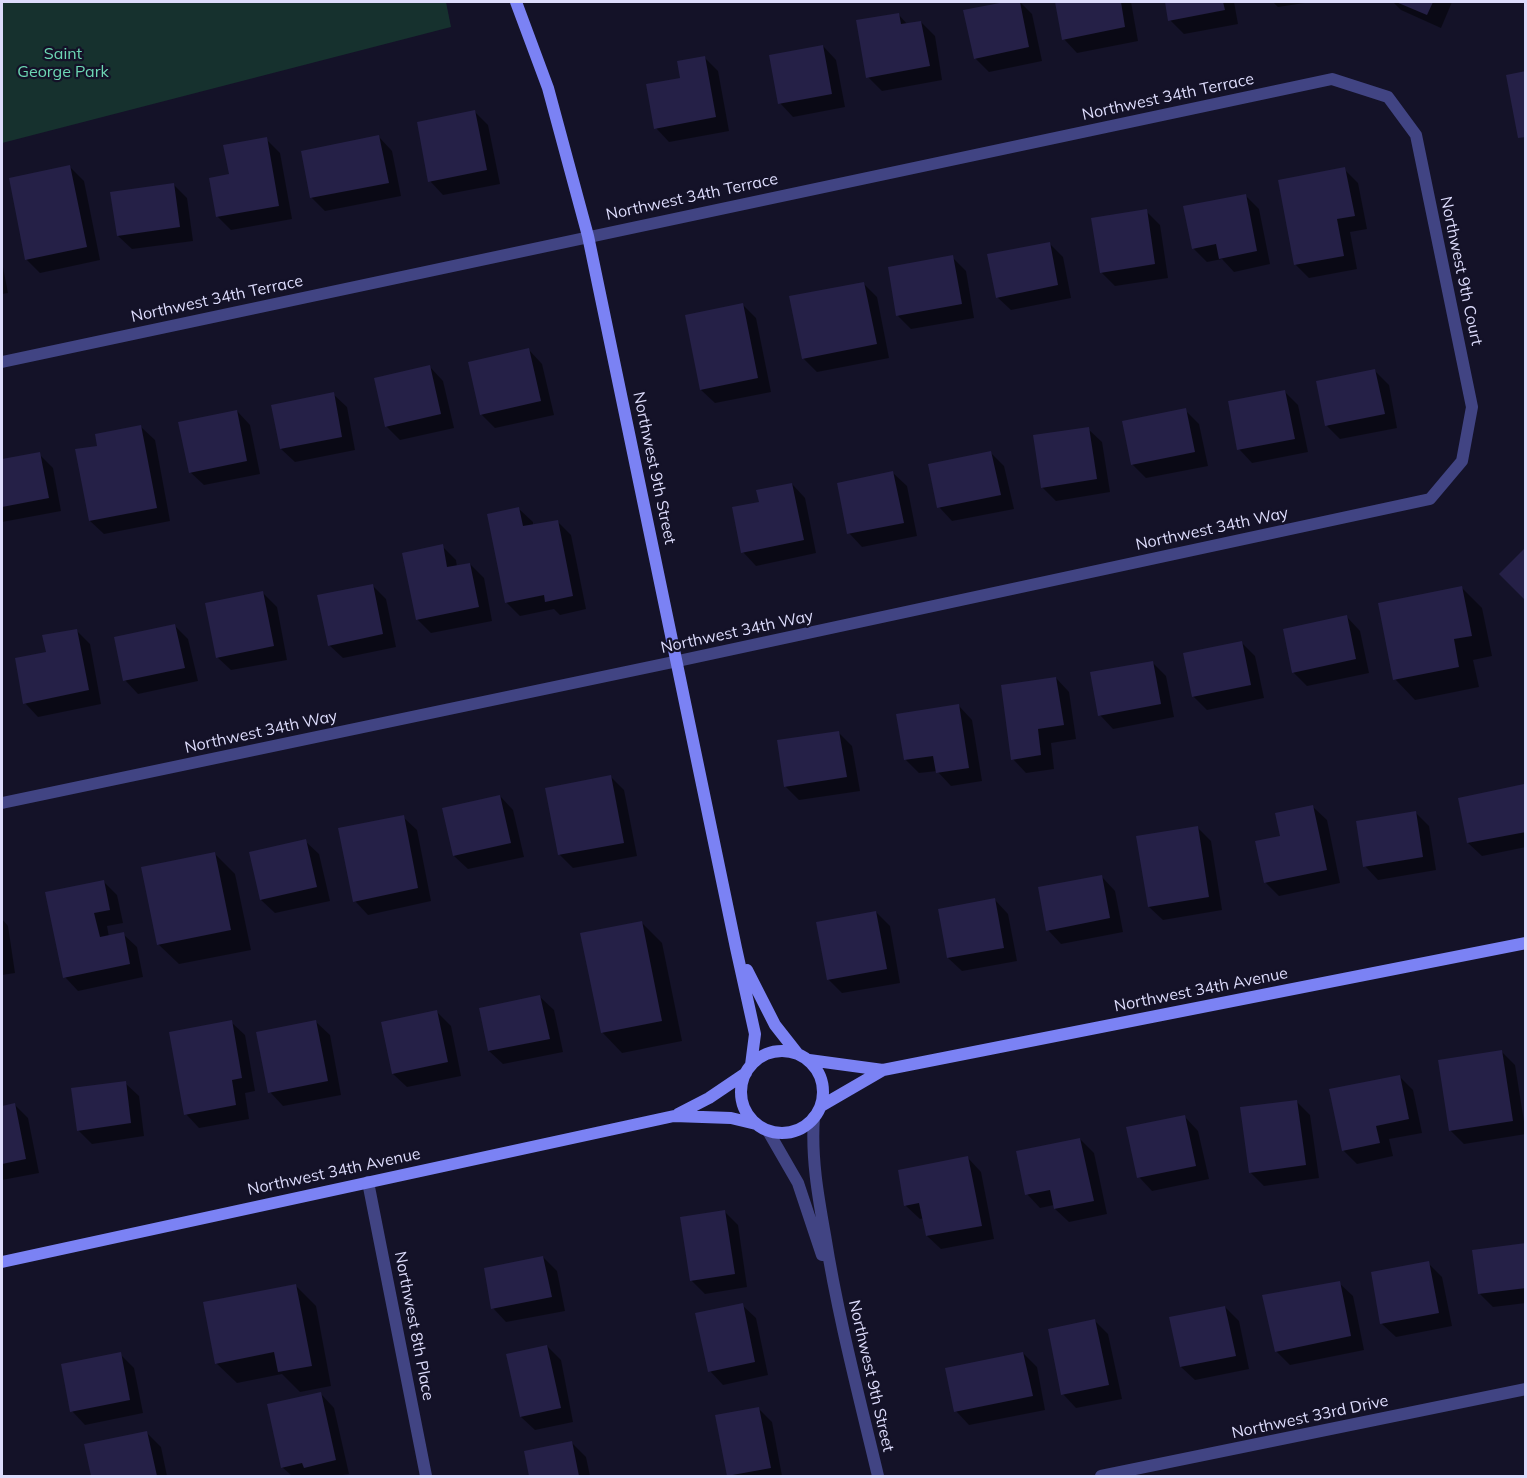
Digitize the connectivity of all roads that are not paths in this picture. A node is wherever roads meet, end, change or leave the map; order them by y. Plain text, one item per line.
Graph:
1 (516, 2) edge
2 (1388, 97) joint
3 (588, 236) junction
4 (2, 362) edge
5 (1462, 460) joint
6 (678, 662) junction
7 (2, 803) edge
8 (1526, 943) edge
9 (736, 948) junction
10 (797, 1053) junction
11 (809, 1060) junction
12 (748, 1069) junction
13 (884, 1070) junction
14 (818, 1112) junction
15 (674, 1116) junction
16 (756, 1124) junction
17 (768, 1131) junction
18 (368, 1182) junction
19 (2, 1262) edge
20 (833, 1284) junction
21 (1526, 1389) edge
22 (426, 1476) edge
23 (878, 1476) edge
24 (1101, 1476) edge

1 - 3 street, Northwest 9th Street
2 - 3 street, Northwest 34th Terrace
2 - 5 street, Northwest 9th Court
3 - 4 street, Northwest 34th Terrace
3 - 6 street, Northwest 9th Street
5 - 6 street, Northwest 34th Way
6 - 7 street, Northwest 34th Way
6 - 9 street, Northwest 9th Street
8 - 13 street, Northwest 34th Avenue
9 - 10 street, Northwest 9th Street
9 - 12 street, Northwest 9th Street
10 - 11 street
10 - 12 street
11 - 13 street, Northwest 34th Avenue
11 - 14 street
12 - 15 street, Northwest 34th Avenue
12 - 16 street
13 - 14 street, Northwest 34th Avenue
14 - 17 street
14 - 20 street, Northwest 9th Street
15 - 16 street, Northwest 34th Avenue
15 - 18 street, Northwest 34th Avenue
16 - 17 street
17 - 20 street, Northwest 9th Street
18 - 19 street, Northwest 34th Avenue
18 - 22 street, Northwest 8th Place
20 - 23 street, Northwest 9th Street
21 - 24 street, Northwest 33rd Drive

